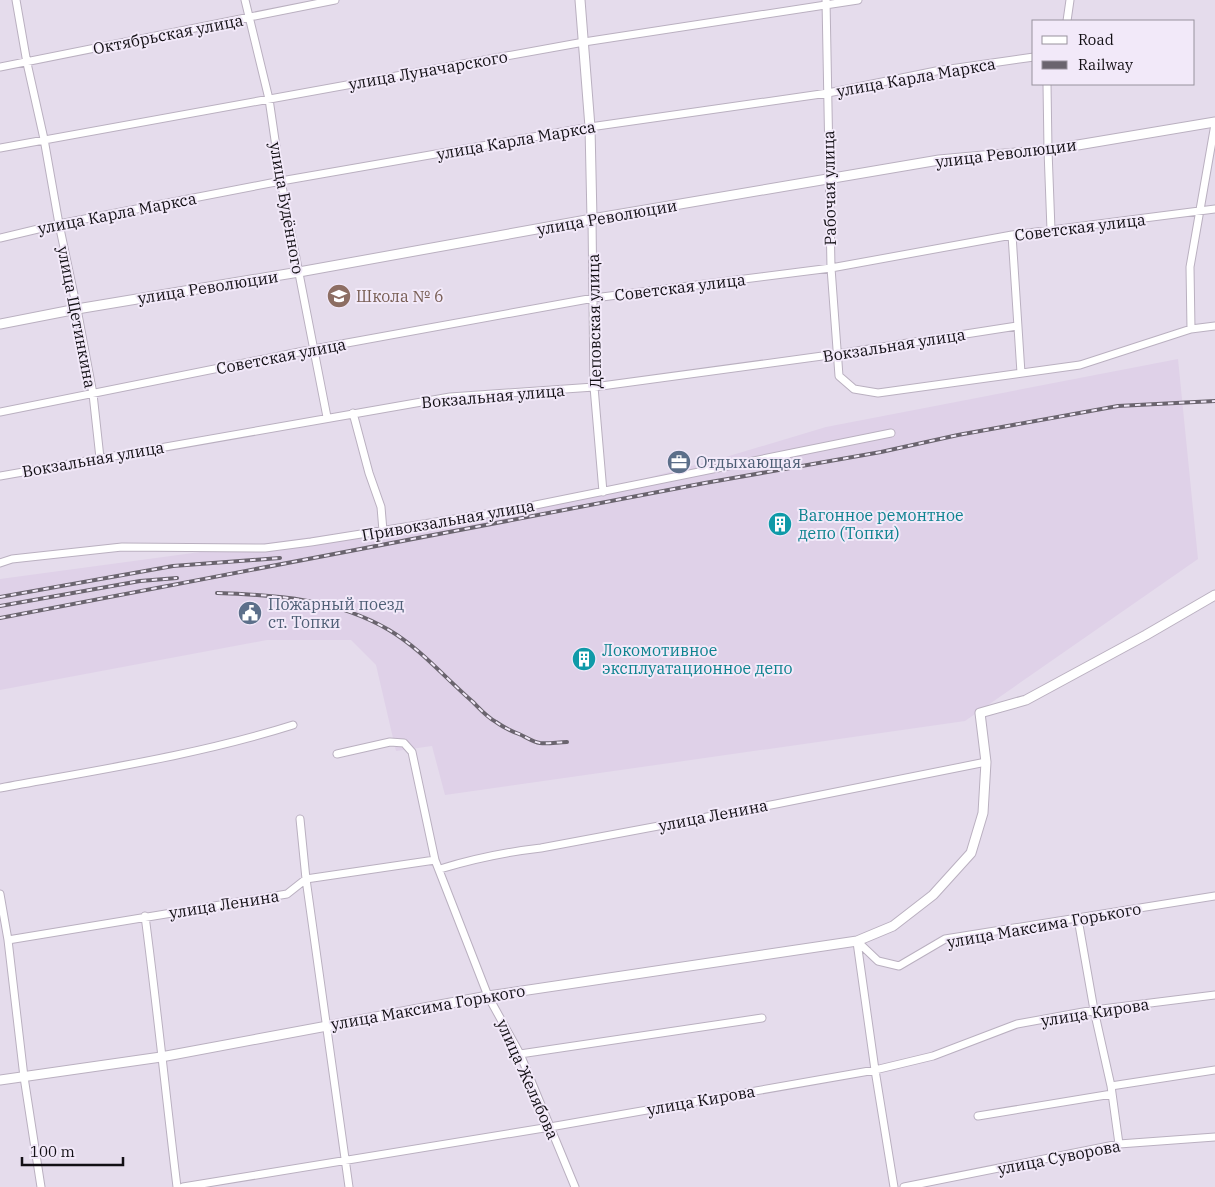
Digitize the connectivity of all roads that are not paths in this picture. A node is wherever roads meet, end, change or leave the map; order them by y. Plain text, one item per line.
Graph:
1 (16, 0) edge
2 (245, 0) edge
3 (335, 0) edge
4 (580, 0) edge
5 (858, 0) edge
6 (1070, 0) edge
7 (826, 2) edge
8 (249, 18) junction
9 (1067, 20) edge
10 (584, 42) junction
11 (1032, 57) edge
12 (27, 63) junction
13 (0, 67) edge
14 (1047, 85) edge
15 (828, 93) junction
16 (269, 99) junction
17 (1215, 123) edge
18 (590, 127) junction
19 (44, 139) junction
20 (0, 148) edge
21 (1048, 150) junction
22 (829, 180) junction
23 (281, 181) junction
24 (1215, 209) edge
25 (1199, 212) junction
26 (592, 219) junction
27 (59, 224) junction
28 (1051, 230) junction
29 (1012, 235) junction
30 (0, 238) edge
31 (831, 268) junction
32 (299, 272) junction
33 (594, 298) junction
34 (77, 309) junction
35 (0, 324) edge
36 (1017, 326) junction
37 (1215, 326) edge
38 (1191, 329) junction
39 (314, 349) junction
40 (837, 354) junction
41 (1021, 373) junction
42 (838, 376) joint
43 (594, 387) junction
44 (93, 394) junction
45 (0, 412) edge
46 (353, 413) junction
47 (327, 417) junction
48 (891, 433) dead end
49 (100, 458) junction
50 (0, 476) edge
51 (603, 492) junction
52 (383, 531) junction
53 (0, 563) edge
54 (1215, 595) edge
55 (293, 725) dead end
56 (337, 754) dead end
57 (986, 762) junction
58 (0, 788) edge
59 (300, 819) dead end
60 (435, 860) junction
61 (440, 869) junction
62 (306, 879) junction
63 (0, 894) edge
64 (1215, 896) edge
65 (145, 916) junction
66 (1078, 919) junction
67 (8, 940) junction
68 (857, 941) junction
69 (1215, 995) edge
70 (488, 996) junction
71 (1094, 1010) junction
72 (762, 1018) dead end
73 (327, 1025) junction
74 (520, 1054) junction
75 (161, 1057) junction
76 (875, 1070) junction
77 (1215, 1070) edge
78 (24, 1077) junction
79 (0, 1080) edge
80 (1112, 1090) junction
81 (978, 1116) dead end
82 (550, 1127) junction
83 (1215, 1137) edge
84 (1119, 1144) junction
85 (344, 1161) junction
86 (41, 1187) edge
87 (177, 1187) edge
88 (183, 1187) edge
89 (349, 1187) edge
90 (575, 1187) edge
91 (894, 1187) edge
92 (904, 1187) edge

1 - 12 street, улица Щетинкина
2 - 8 street, улица Будённого
3 - 8 street, Октябрьская улица
4 - 10 street, Деповская улица
5 - 7 street, улица Луначарского
6 - 9 street
7 - 10 street, улица Луначарского
7 - 15 street, Рабочая улица
8 - 12 street, Октябрьская улица
8 - 16 street, улица Будённого
10 - 16 street, улица Луначарского
10 - 18 street, Деповская улица
11 - 15 street, улица Карла Маркса
12 - 13 street, Октябрьская улица
12 - 19 street, улица Щетинкина
14 - 21 street
15 - 18 street, улица Карла Маркса
15 - 22 street, Рабочая улица
16 - 19 street, улица Луначарского
16 - 23 street, улица Будённого
17 - 21 street, улица Революции
17 - 25 street
18 - 23 street, улица Карла Маркса
18 - 26 street, Деповская улица
19 - 20 street, улица Луначарского
19 - 27 street, улица Щетинкина
21 - 22 street, улица Революции
21 - 28 street
22 - 26 street, улица Революции
22 - 31 street, Рабочая улица
23 - 27 street, улица Карла Маркса
23 - 32 street, улица Будённого
24 - 25 street, Советская улица
25 - 28 street, Советская улица
25 - 38 street
26 - 32 street, улица Революции
26 - 33 street, Деповская улица
27 - 30 street, улица Карла Маркса
27 - 34 street, улица Щетинкина
28 - 29 street, Советская улица
29 - 31 street, Советская улица
29 - 36 street
31 - 33 street, Советская улица
31 - 40 street, Рабочая улица
32 - 34 street, улица Революции
32 - 39 street, улица Будённого
33 - 39 street, Советская улица
33 - 43 street, Деповская улица
34 - 35 street, улица Революции
34 - 44 street, улица Щетинкина
36 - 40 street, Вокзальная улица
36 - 41 street
37 - 38 street, Вокзальная улица
38 - 41 street, Вокзальная улица
39 - 44 street, Советская улица
39 - 47 street, улица Будённого
40 - 42 street, Рабочая улица
40 - 43 street, Вокзальная улица
41 - 42 street, Вокзальная улица
43 - 46 street, Вокзальная улица
43 - 51 street, Деповская улица
44 - 45 street, Советская улица
44 - 49 street, улица Щетинкина
46 - 47 street, Вокзальная улица
46 - 52 street
47 - 49 street, Вокзальная улица
48 - 51 street, Привокзальная улица
49 - 50 street, Вокзальная улица
51 - 52 street, Привокзальная улица
52 - 53 street, Привокзальная улица
54 - 57 street, улица Максима Горького
55 - 58 street
56 - 60 street, улица Желябова
57 - 61 street, улица Ленина
57 - 68 street, улица Максима Горького
59 - 62 street
60 - 61 street, улица Желябова
60 - 62 street, улица Ленина
61 - 70 street, улица Желябова
62 - 65 street, улица Ленина
62 - 73 street
63 - 67 street
64 - 66 street, улица Максима Горького
65 - 67 street, улица Ленина
65 - 75 street
66 - 68 street, улица Максима Горького
66 - 71 street
67 - 78 street
68 - 70 street, улица Максима Горького
68 - 76 street
69 - 71 street, улица Кирова
70 - 73 street, улица Максима Горького
70 - 74 street, улица Желябова
71 - 76 street, улица Кирова
71 - 80 street
72 - 74 street
73 - 75 street, улица Максима Горького
73 - 85 street
74 - 82 street, улица Желябова
75 - 78 street, улица Максима Горького
75 - 87 street
76 - 82 street, улица Кирова
76 - 91 street
77 - 80 street
78 - 79 street, улица Максима Горького
78 - 86 street
80 - 81 street
80 - 84 street
82 - 85 street, улица Кирова
82 - 90 street, улица Желябова
83 - 84 street, улица Суворова
84 - 92 street, улица Суворова
85 - 88 street, улица Кирова
85 - 89 street

